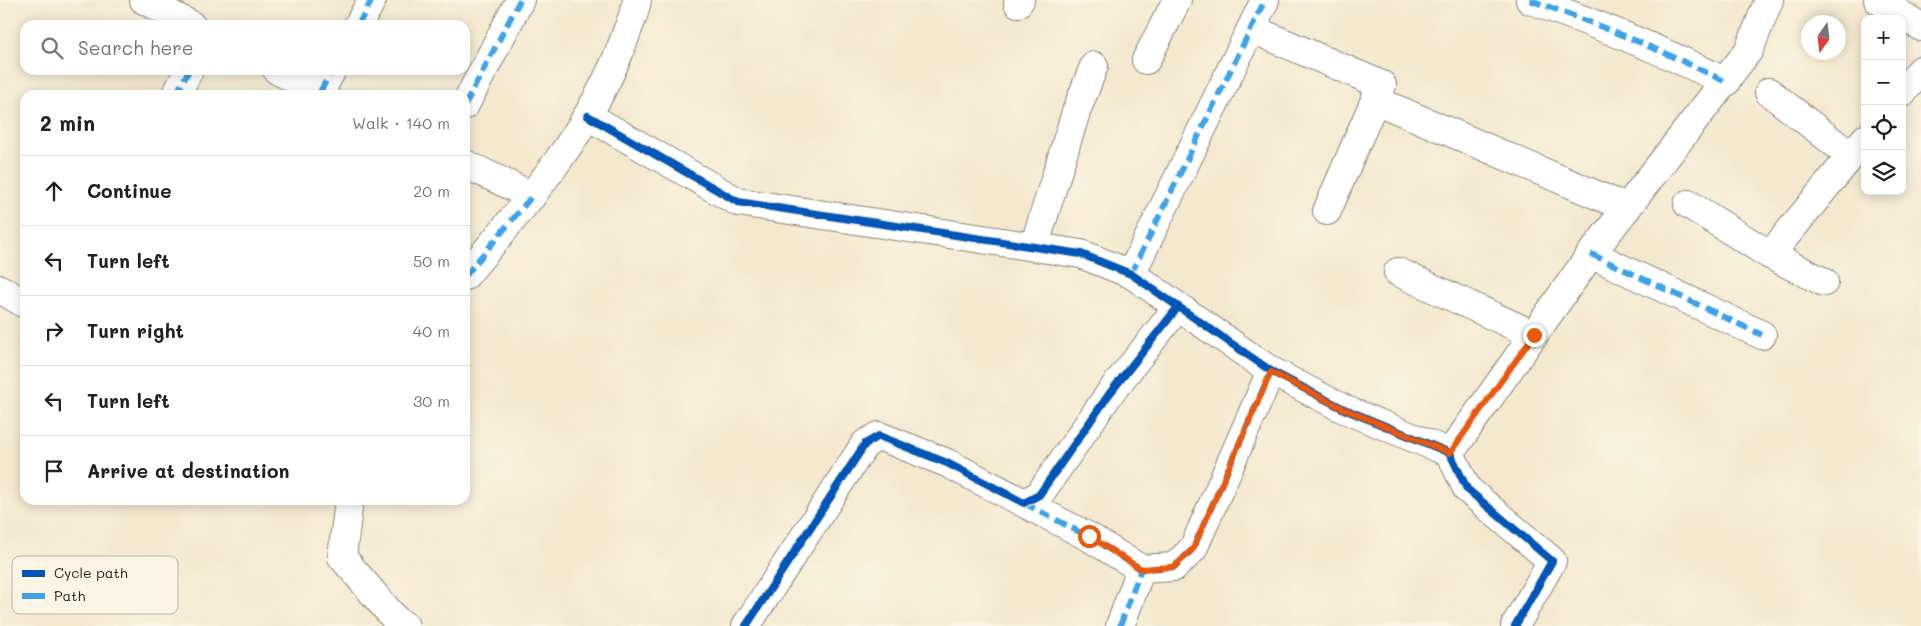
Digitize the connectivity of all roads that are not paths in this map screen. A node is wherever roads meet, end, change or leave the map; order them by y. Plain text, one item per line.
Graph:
1 (144, 0) edge
2 (372, 0) edge
3 (520, 0) edge
4 (637, 0) edge
5 (1177, 0) edge
6 (1265, 0) edge
7 (1530, 0) edge
8 (1769, 0) edge
9 (1878, 0) edge
10 (182, 20) edge
11 (361, 20) edge
12 (1921, 27) edge
13 (1266, 35) dead end
14 (1146, 60) dead end
15 (1094, 66) dead end
16 (1921, 70) edge
17 (186, 75) edge
18 (292, 75) edge
19 (1726, 82) junction
20 (326, 86) edge
21 (1906, 88) edge
22 (179, 90) edge
23 (1769, 92) dead end
24 (470, 95) edge
25 (1375, 100) junction
26 (588, 116) junction
27 (1858, 147) edge
28 (470, 166) edge
29 (532, 196) junction
30 (1688, 204) dead end
31 (1627, 208) junction
32 (1327, 211) dead end
33 (1034, 247) junction
34 (1591, 254) junction
35 (1770, 255) junction
36 (470, 270) edge
37 (1398, 272) dead end
38 (1131, 274) junction
39 (1824, 282) dead end
40 (0, 289) edge
41 (20, 301) edge
42 (1178, 307) junction
43 (1534, 335) junction
44 (1762, 335) dead end
45 (1271, 372) junction
46 (1450, 453) junction
47 (1024, 503) junction
48 (348, 505) edge
49 (1141, 569) junction
50 (405, 626) edge
51 (746, 626) edge
52 (1120, 626) edge
53 (1515, 626) edge

1 - 10 street
2 - 11 street
3 - 24 street
4 - 26 street
5 - 14 street
6 - 38 street
7 - 19 street
8 - 19 street
9 - 12 street
13 - 25 street
15 - 33 street
16 - 21 street
17 - 22 street
18 - 20 street
19 - 31 street
23 - 27 street
25 - 31 street
25 - 32 street
26 - 29 street
26 - 33 street
27 - 35 street
28 - 29 street
29 - 36 street
30 - 35 street
31 - 34 street
33 - 38 street
34 - 43 street
34 - 44 street
35 - 39 street
37 - 43 street
38 - 42 street
40 - 41 street
42 - 45 street
42 - 47 street
43 - 46 street
45 - 46 street
45 - 49 street
46 - 53 street
47 - 49 street
47 - 51 street
48 - 50 street
49 - 52 street

